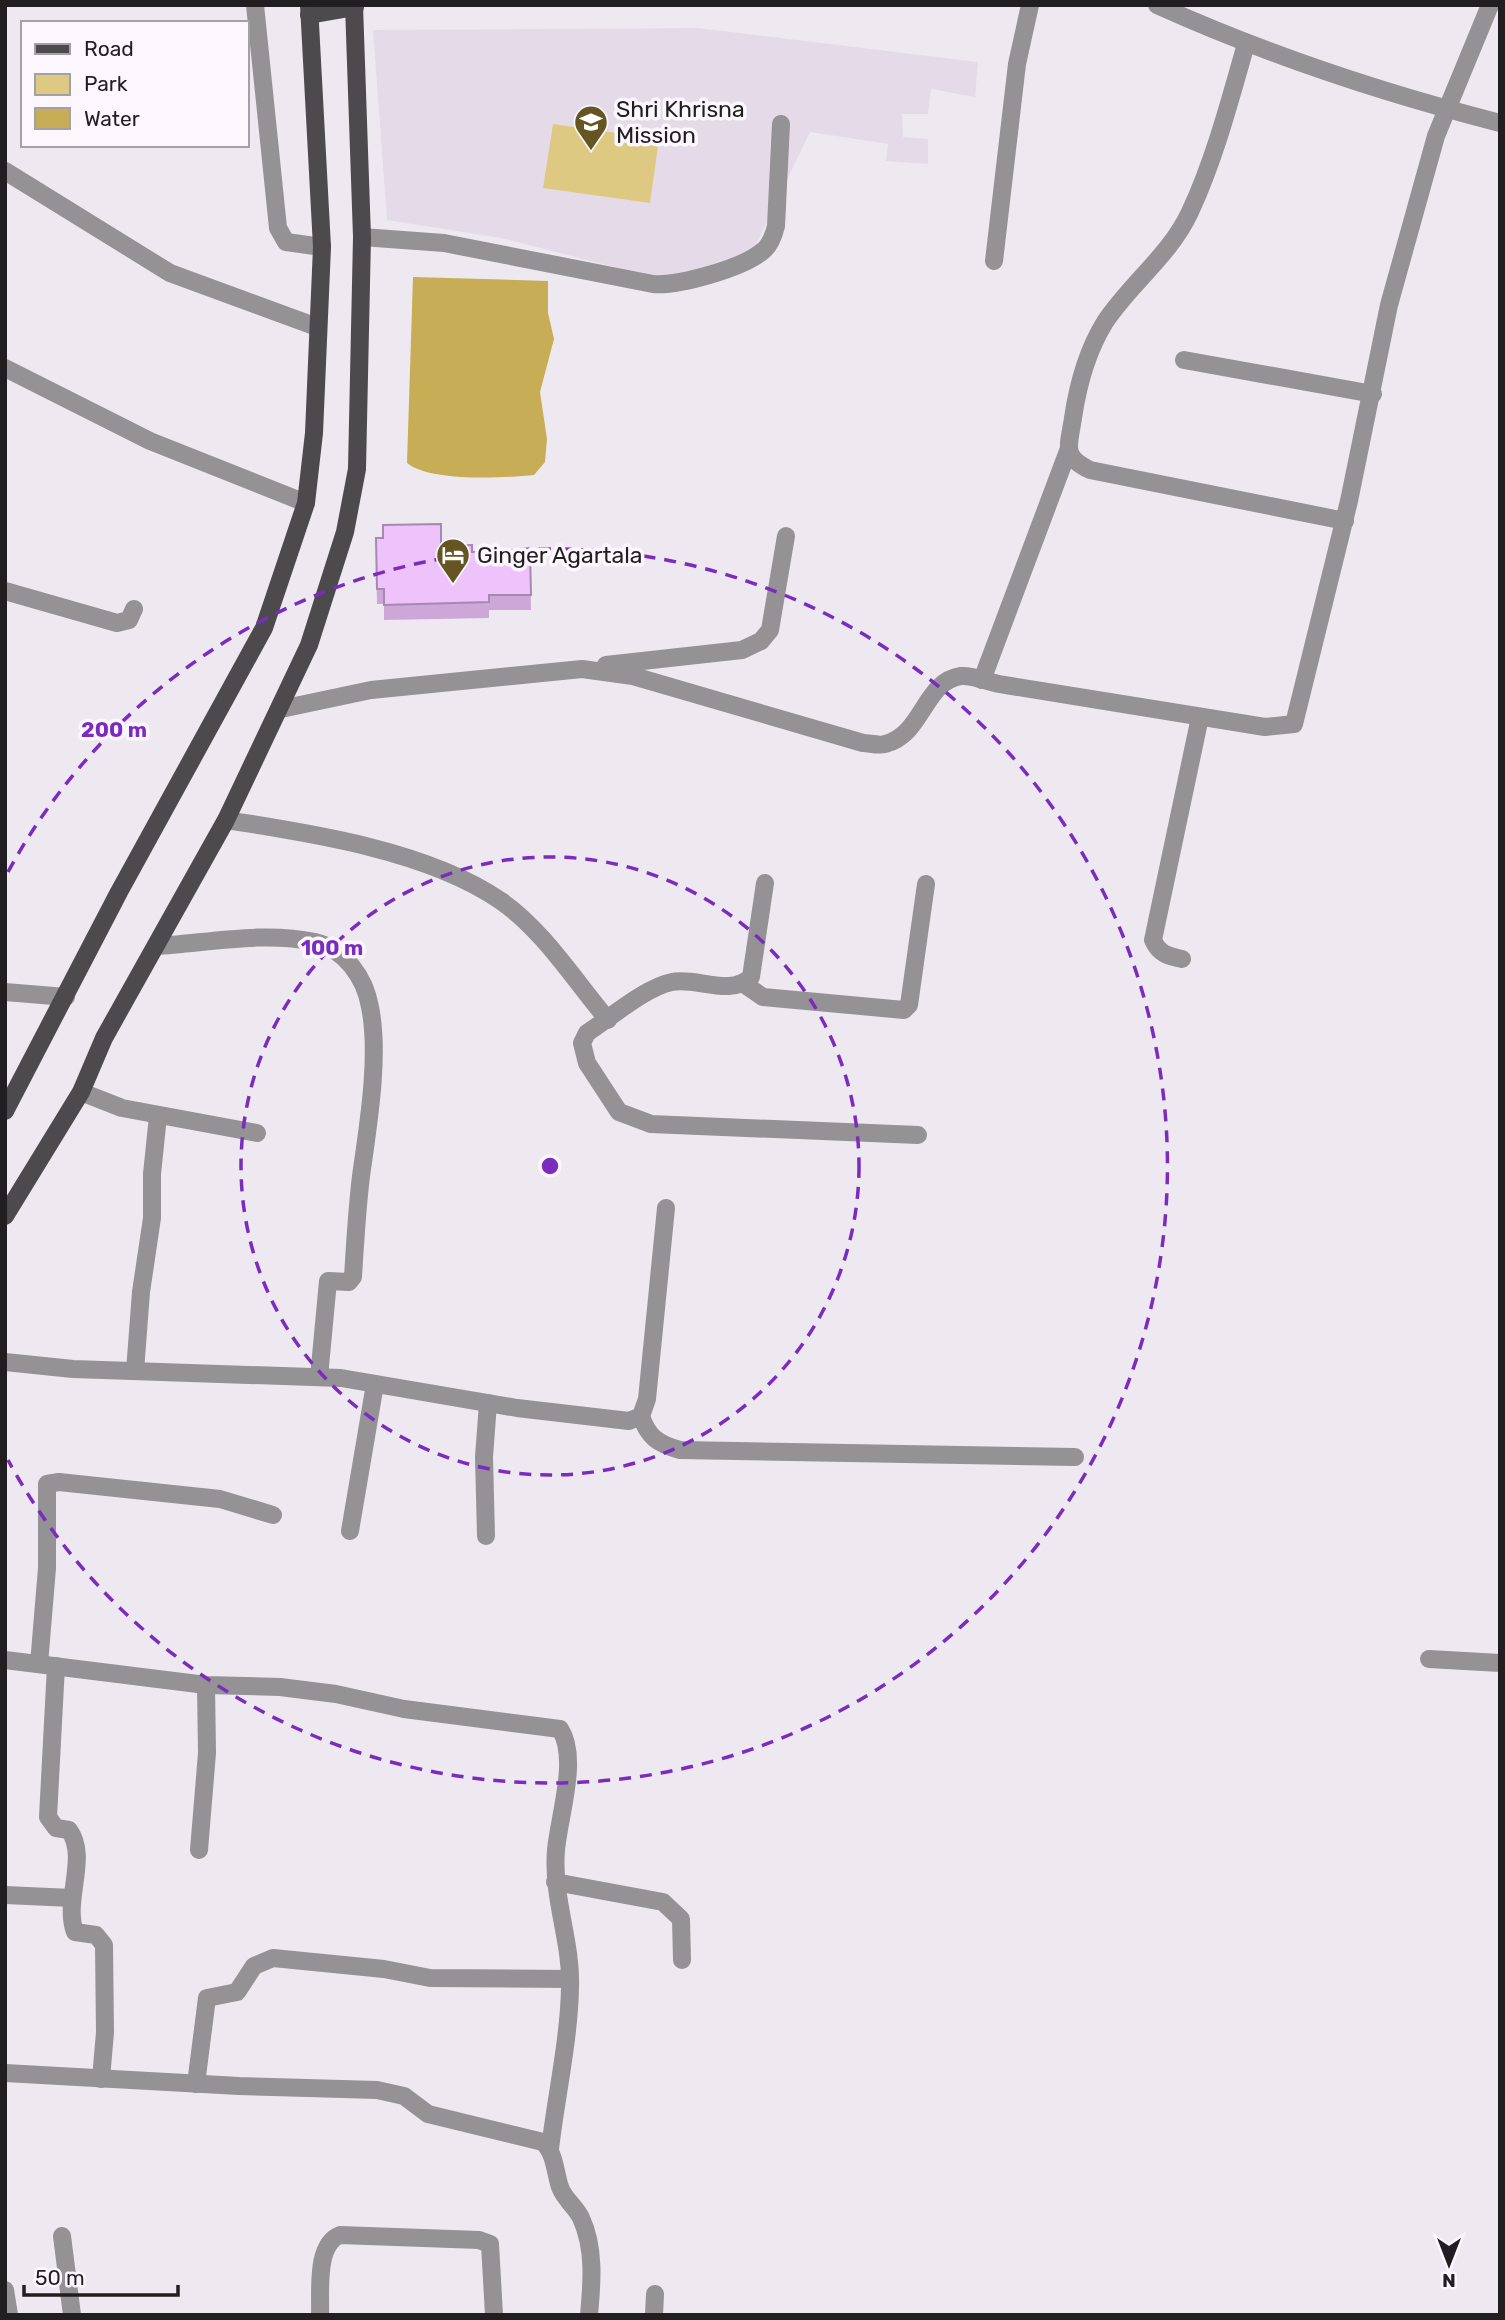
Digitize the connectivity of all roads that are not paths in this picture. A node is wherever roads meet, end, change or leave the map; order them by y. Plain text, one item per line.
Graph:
1 (255, 5) edge
2 (1030, 5) edge
3 (1157, 5) edge
4 (1490, 5) edge
5 (355, 6) edge
6 (309, 10) edge
7 (1246, 44) junction
8 (1446, 109) junction
9 (1500, 123) edge
10 (781, 124) dead end
11 (5, 171) edge
12 (362, 237) junction
13 (322, 247) junction
14 (994, 261) dead end
15 (317, 327) junction
16 (1184, 360) dead end
17 (5, 368) edge
18 (1373, 394) junction
19 (1068, 451) junction
20 (306, 503) junction
21 (1345, 521) junction
22 (786, 536) dead end
23 (5, 591) edge
24 (134, 609) dead end
25 (582, 668) junction
26 (982, 680) junction
27 (281, 709) junction
28 (1200, 717) junction
29 (226, 820) junction
30 (765, 883) dead end
31 (926, 884) dead end
32 (156, 946) junction
33 (1182, 959) dead end
34 (744, 984) junction
35 (5, 992) edge
36 (66, 997) junction
37 (608, 1020) junction
38 (82, 1092) junction
39 (5, 1111) edge
40 (158, 1116) junction
41 (257, 1133) dead end
42 (918, 1135) dead end
43 (666, 1208) dead end
44 (5, 1216) edge
45 (5, 1362) edge
46 (135, 1371) junction
47 (319, 1377) junction
48 (375, 1384) junction
49 (488, 1403) junction
50 (641, 1416) junction
51 (1075, 1457) dead end
52 (272, 1515) dead end
53 (350, 1531) dead end
54 (486, 1536) dead end
55 (1429, 1659) dead end
56 (5, 1660) edge
57 (1500, 1663) edge
58 (48, 1665) junction
59 (206, 1685) junction
60 (199, 1850) dead end
61 (555, 1882) junction
62 (5, 1895) edge
63 (72, 1898) junction
64 (682, 1960) dead end
65 (570, 1979) junction
66 (5, 2073) edge
67 (101, 2079) junction
68 (196, 2084) junction
69 (550, 2149) junction
70 (62, 2236) dead end
71 (5, 2290) edge
72 (655, 2294) dead end
73 (9, 2315) edge
74 (72, 2315) edge
75 (320, 2315) edge
76 (494, 2315) edge
77 (589, 2315) edge
78 (654, 2315) edge

1 - 13 street
2 - 14 street
3 - 7 street
4 - 8 street
5 - 6 main road
5 - 12 main road
6 - 13 main road
7 - 8 street
7 - 19 street
8 - 9 street
8 - 18 street
10 - 12 street
11 - 15 street
12 - 27 main road
13 - 15 main road
15 - 20 main road
16 - 18 street
17 - 20 street
18 - 21 street
19 - 21 street
19 - 26 street
20 - 36 main road
21 - 28 street
22 - 25 street
23 - 24 street
25 - 26 street
25 - 27 street
26 - 28 street
27 - 29 main road
28 - 33 street
29 - 32 main road
29 - 37 street
30 - 34 street
31 - 34 street
32 - 38 main road
32 - 47 street
34 - 37 street
35 - 36 street
36 - 39 main road
37 - 42 street
38 - 40 street
38 - 44 main road
40 - 41 street
40 - 46 street
43 - 50 street
45 - 46 street
46 - 47 street
47 - 48 street
48 - 49 street
48 - 53 street
49 - 50 street
49 - 54 street
50 - 51 street
52 - 58 street
55 - 57 street
56 - 58 street
58 - 59 street
58 - 63 street
59 - 60 street
59 - 61 street
61 - 64 street
61 - 65 street
62 - 63 street
63 - 67 street
65 - 68 street
65 - 69 street
66 - 67 street
67 - 68 street
68 - 69 street
69 - 77 street
70 - 74 street
71 - 73 street
72 - 78 street
75 - 76 street

